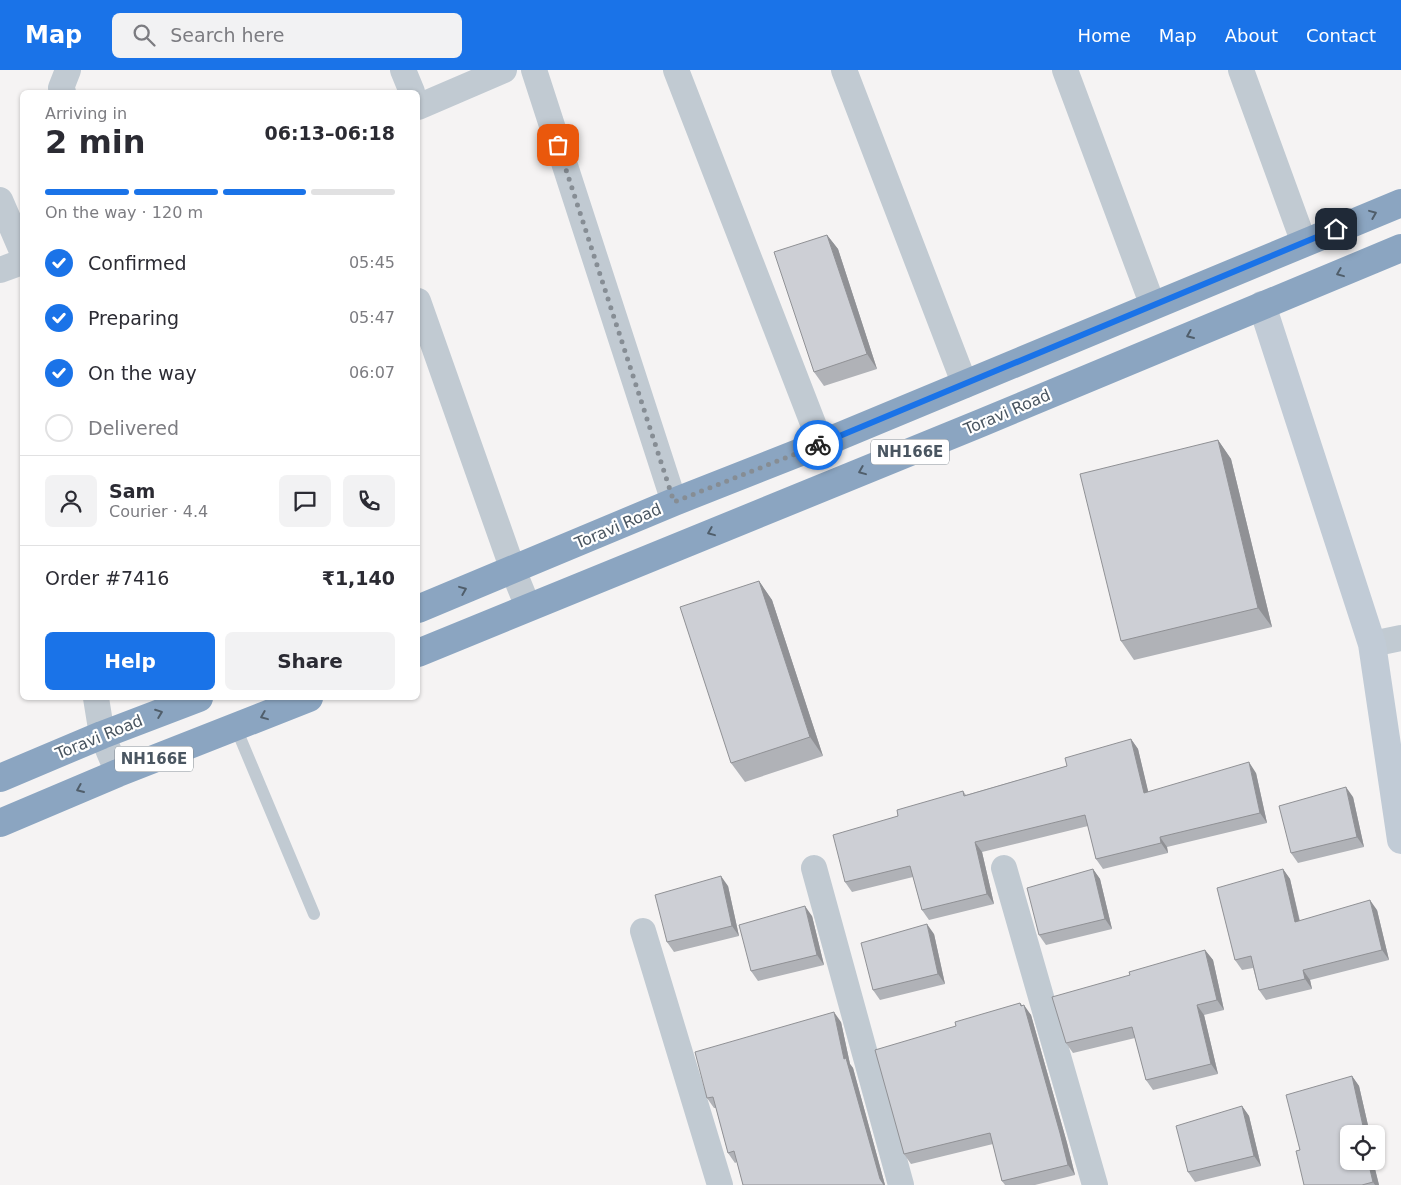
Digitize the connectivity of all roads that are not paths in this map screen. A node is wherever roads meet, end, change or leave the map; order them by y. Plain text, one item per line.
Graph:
1 (68, 70) edge
2 (403, 70) edge
3 (504, 70) edge
4 (534, 70) edge
5 (676, 70) edge
6 (844, 70) edge
7 (1065, 70) edge
8 (1241, 70) edge
9 (62, 90) edge
10 (411, 90) edge
11 (420, 105) edge
12 (0, 200) edge
13 (1401, 203) edge
14 (1304, 242) junction
15 (20, 246) edge
16 (1401, 248) edge
17 (20, 263) edge
18 (0, 270) edge
19 (1262, 305) junction
20 (1152, 306) junction
21 (420, 308) edge
22 (965, 385) junction
23 (821, 444) junction
24 (674, 502) junction
25 (513, 570) junction
26 (528, 607) junction
27 (420, 608) edge
28 (1401, 638) edge
29 (1372, 644) junction
30 (420, 652) edge
31 (96, 700) edge
32 (194, 700) edge
33 (304, 700) edge
34 (236, 728) junction
35 (102, 735) junction
36 (118, 773) junction
37 (0, 778) edge
38 (0, 822) edge
39 (1401, 840) edge
40 (814, 868) dead end
41 (1004, 868) dead end
42 (314, 914) dead end
43 (643, 931) dead end
44 (720, 1185) edge
45 (901, 1185) edge
46 (1095, 1185) edge

1 - 9 street
2 - 10 street
3 - 11 street
4 - 24 street
5 - 23 street
6 - 22 street
7 - 20 street
8 - 14 street
12 - 15 street
14 -> 13 highway, Toravi Road / NH166E
14 - 20 highway, Toravi Road / NH166E
16 -> 19 highway, Toravi Road / NH166E
17 - 18 street
19 -> 26 highway, Toravi Road / NH166E
19 - 29 street
20 - 22 highway, Toravi Road / NH166E
21 - 25 street
22 - 23 highway, Toravi Road / NH166E
23 - 24 highway, Toravi Road / NH166E
24 - 25 highway, Toravi Road / NH166E
25 - 26 street
27 -> 25 highway, Toravi Road / NH166E
26 - 30 highway, Toravi Road / NH166E
28 - 29 street
29 - 39 street
31 - 35 street
35 -> 32 highway, Toravi Road / NH166E
33 -> 34 highway, NH166E
34 - 36 highway, NH166E
34 - 42 lane
35 - 36 street
35 - 37 highway, Toravi Road / NH166E
36 -> 38 highway, NH166E
40 - 45 street
41 - 46 street
43 - 44 street

